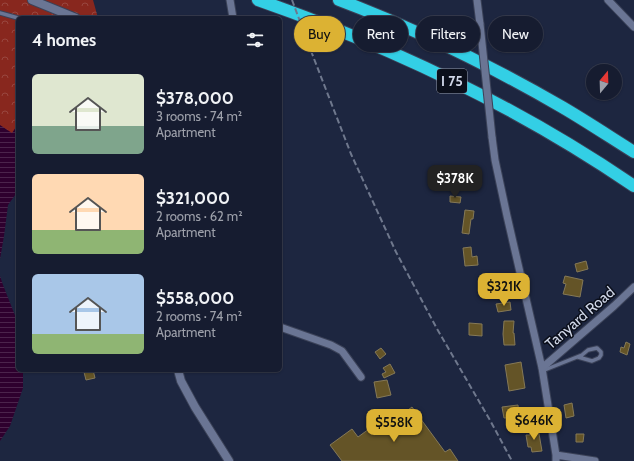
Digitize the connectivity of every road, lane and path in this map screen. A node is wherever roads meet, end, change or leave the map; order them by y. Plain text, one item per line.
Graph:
1 (32, 0) edge
2 (230, 0) edge
3 (258, 0) edge
4 (339, 0) edge
5 (477, 0) edge
6 (608, 0) edge
7 (0, 13) edge
8 (71, 16) edge
9 (233, 16) edge
10 (16, 17) edge
11 (634, 27) edge
12 (634, 152) edge
13 (634, 186) edge
14 (634, 287) edge
15 (282, 328) edge
16 (578, 357) junction
17 (542, 369) junction
18 (178, 372) edge
19 (361, 377) dead end
20 (556, 458) edge
21 (229, 461) edge
22 (595, 461) edge

1 - 8 street
2 - 9 street
3 - 13 highway, I 75
4 - 12 highway, I 75
5 - 17 street, bridge
6 - 11 street
7 - 10 lane
14 - 17 street, Tanyard Road
15 - 19 street
16 - 16 lane
16 - 17 lane
17 - 20 street
18 - 21 street
20 - 22 street

